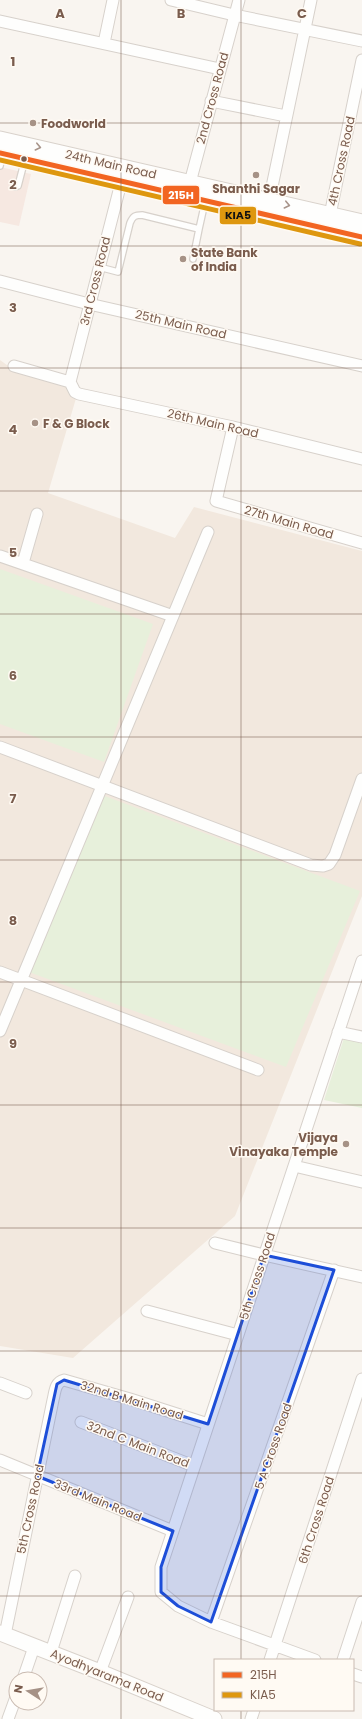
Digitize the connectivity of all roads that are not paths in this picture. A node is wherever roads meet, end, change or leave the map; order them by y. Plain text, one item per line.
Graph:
1 (113, 0) edge
2 (171, 0) edge
3 (239, 0) edge
4 (311, 0) edge
5 (234, 15) junction
6 (0, 21) edge
7 (306, 29) junction
8 (362, 41) edge
9 (104, 43) junction
10 (362, 60) edge
11 (220, 69) junction
12 (211, 101) junction
13 (286, 116) junction
14 (0, 139) edge
15 (1, 158) edge
16 (25, 159) junction
17 (123, 174) junction
18 (15, 188) dead end
19 (188, 189) junction
20 (207, 194) junction
21 (269, 201) junction
22 (330, 215) junction
23 (362, 222) edge
24 (199, 229) junction
25 (362, 237) edge
26 (193, 259) dead end
27 (99, 267) junction
28 (0, 281) edge
29 (89, 304) junction
30 (14, 366) dead end
31 (362, 366) edge
32 (70, 382) junction
33 (233, 427) junction
34 (362, 458) edge
35 (37, 514) dead end
36 (208, 532) dead end
37 (362, 543) edge
38 (0, 556) edge
39 (23, 564) junction
40 (173, 616) junction
41 (0, 747) edge
42 (362, 779) edge
43 (102, 785) junction
44 (362, 961) edge
45 (0, 972) edge
46 (21, 980) junction
47 (0, 1031) edge
48 (338, 1032) junction
49 (362, 1037) edge
50 (258, 1070) dead end
51 (294, 1166) junction
52 (362, 1182) edge
53 (215, 1243) dead end
54 (264, 1255) junction
55 (334, 1270) junction
56 (362, 1276) edge
57 (147, 1311) dead end
58 (238, 1335) junction
59 (362, 1379) edge
60 (0, 1383) edge
61 (57, 1384) joint
62 (26, 1393) dead end
63 (81, 1422) dead end
64 (208, 1424) junction
65 (0, 1460) edge
66 (194, 1466) junction
67 (37, 1476) junction
68 (173, 1531) junction
69 (75, 1576) dead end
70 (128, 1597) dead end
71 (362, 1602) edge
72 (212, 1622) junction
73 (2, 1634) edge
74 (275, 1645) junction
75 (34, 1647) junction
76 (50, 1652) junction
77 (270, 1659) edge
78 (312, 1659) edge
79 (343, 1659) edge
80 (25, 1671) edge
81 (100, 1672) junction
82 (214, 1719) edge

1 - 9 street
2 - 5 street
3 - 5 street, 2nd Cross Road
4 - 7 street
5 - 7 street
5 - 11 street, 2nd Cross Road
6 - 9 street
7 - 8 street
7 - 13 street
9 - 11 street
10 - 22 street, 4th Cross Road
11 - 12 street, 2nd Cross Road
12 - 13 street
12 - 19 street, 2nd Cross Road
13 - 21 street
14 -> 17 main road, 24th Main Road
15 - 16 main road, 24th Main Road
16 - 17 main road, 24th Main Road
16 - 18 lane
17 - 19 main road, 24th Main Road
17 - 27 street, 3rd Cross Road
19 - 20 main road, 24th Main Road
20 - 21 main road, 24th Main Road
20 - 24 lane
20 - 25 main road, 24th Main Road
21 -> 22 main road, 24th Main Road
22 - 23 main road, 24th Main Road
24 - 26 lane
24 - 27 lane
27 - 29 street, 3rd Cross Road
28 - 29 street, 25th Main Road
29 - 31 street, 25th Main Road
29 - 32 street, 3rd Cross Road
30 - 32 street
32 - 33 street, 26th Main Road
33 - 34 street, 26th Main Road
33 - 37 street, 27th Main Road
35 - 39 street
36 - 40 street
38 - 39 street
39 - 40 street
40 - 43 street
41 - 43 street
42 - 43 street
43 - 46 street
44 - 48 street, 5th Cross Road
45 - 46 street
46 - 47 street
46 - 50 street
48 - 49 street
48 - 51 street, 5th Cross Road
51 - 52 street
51 - 54 street, 5th Cross Road
53 - 54 street
54 - 55 street
54 - 58 street, 5th Cross Road
55 - 56 street
55 - 72 street, 5 A Cross Road
57 - 58 street
58 - 64 street, 5th Cross Road
59 - 74 street, 6th Cross Road
60 - 62 street
61 - 64 street, 32nd B Main Road
61 - 67 street, 5th Cross Road
63 - 66 street, 32nd C Main Road
64 - 66 street, 5th Cross Road
65 - 67 street, 33rd Main Road
66 - 68 street, 5th Cross Road
67 - 68 street, 33rd Main Road
67 - 73 street, 5th Cross Road
68 - 72 street, 5th Cross Road
69 - 76 street
70 - 81 street
71 - 79 street
72 - 74 street
73 - 75 main road, Ayodhyarama Road
74 - 77 street, 6th Cross Road
74 - 78 street
75 - 76 main road, Ayodhyarama Road
75 - 80 street
76 - 81 main road, Ayodhyarama Road
81 - 82 main road, Ayodhyarama Road

